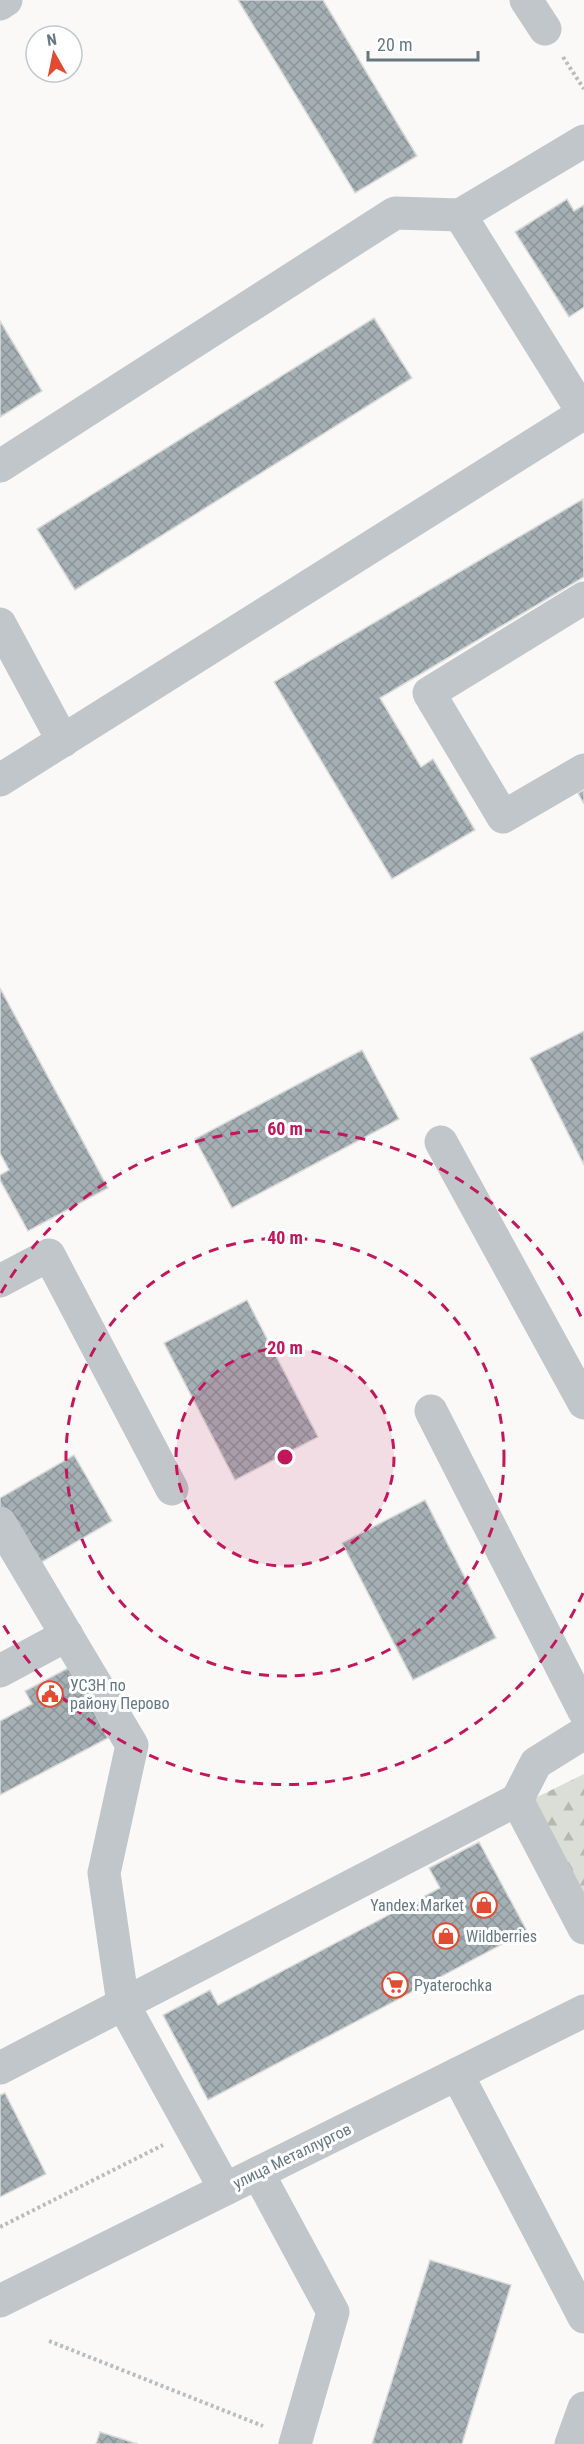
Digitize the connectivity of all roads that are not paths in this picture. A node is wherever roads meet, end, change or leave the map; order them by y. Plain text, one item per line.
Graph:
1 (6, 0) edge
2 (526, 0) edge
3 (0, 4) edge
4 (545, 29) dead end
5 (584, 141) edge
6 (460, 215) junction
7 (584, 414) edge
8 (0, 466) edge
9 (584, 598) edge
10 (0, 624) edge
11 (63, 741) junction
12 (584, 770) edge
13 (0, 780) edge
14 (441, 1142) dead end
15 (0, 1281) edge
16 (584, 1404) edge
17 (431, 1411) dead end
18 (172, 1489) dead end
19 (0, 1523) edge
20 (67, 1635) junction
21 (0, 1671) edge
22 (584, 1711) edge
23 (584, 1733) edge
24 (517, 1800) junction
25 (584, 1928) edge
26 (123, 2004) junction
27 (584, 2011) edge
28 (0, 2068) edge
29 (457, 2074) junction
30 (258, 2173) junction
31 (225, 2189) junction
32 (0, 2301) edge
33 (584, 2317) edge
34 (584, 2408) edge
35 (295, 2442) edge
36 (571, 2444) edge

1 - 3 street
2 - 4 street
5 - 6 street
6 - 7 street
6 - 8 street
7 - 11 street
9 - 12 street
10 - 11 street
11 - 13 street
14 - 16 street
15 - 18 street
17 - 22 street
19 - 20 street
20 - 21 street
20 - 26 street
23 - 24 street
24 - 25 street
24 - 26 street
26 - 28 street
26 - 31 street
27 - 29 street, улица Металлургов
29 - 30 street, улица Металлургов
29 - 33 street
30 - 31 street, улица Металлургов
30 - 35 street
31 - 32 street, улица Металлургов
34 - 36 street

